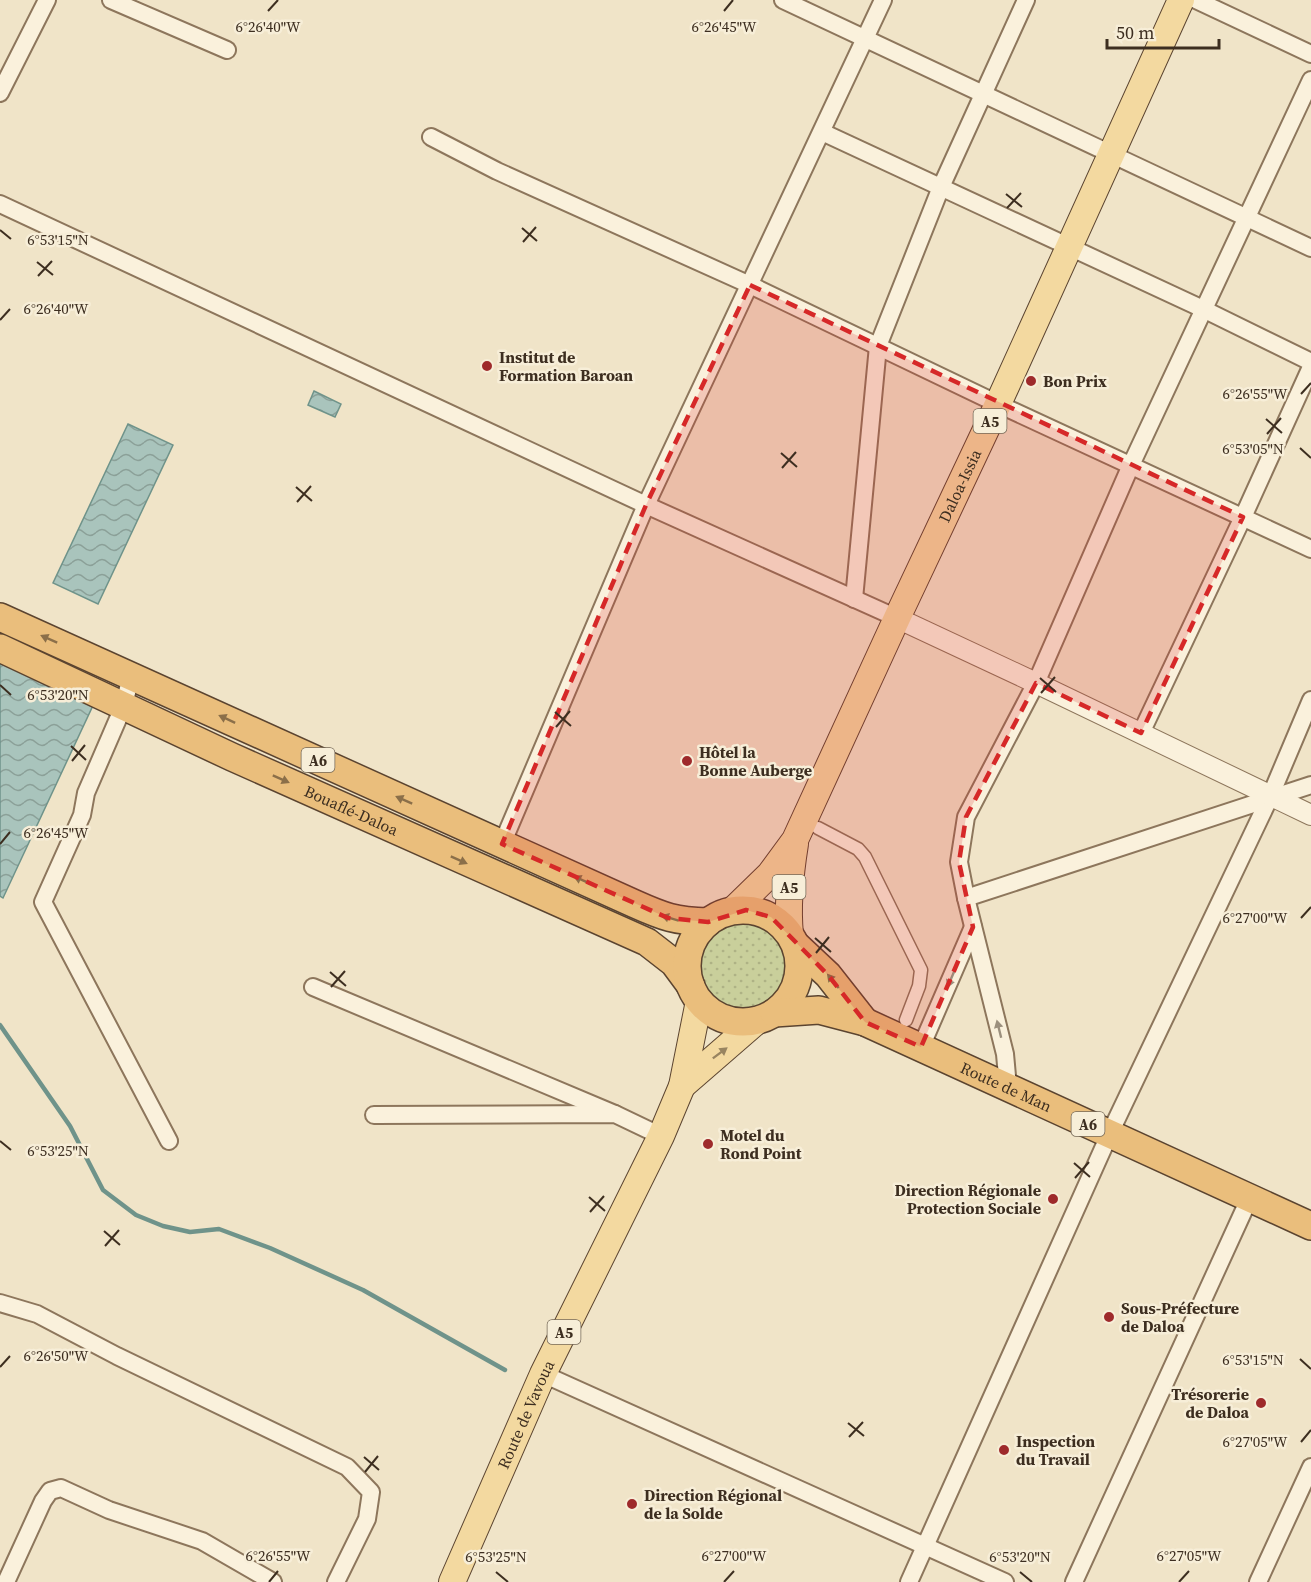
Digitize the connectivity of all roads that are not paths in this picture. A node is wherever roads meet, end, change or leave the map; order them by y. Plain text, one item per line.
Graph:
1 (47, 0) edge
2 (111, 0) edge
3 (783, 0) edge
4 (883, 0) edge
5 (1026, 0) edge
6 (1181, 0) edge
7 (1196, 0) edge
8 (866, 39) junction
9 (227, 50) dead end
10 (1311, 54) edge
11 (1311, 80) edge
12 (0, 93) edge
13 (982, 94) junction
14 (822, 132) junction
15 (431, 137) dead end
16 (1111, 154) junction
17 (941, 187) junction
18 (0, 204) edge
19 (1247, 218) junction
20 (1069, 247) junction
21 (1311, 248) edge
22 (750, 285) junction
23 (1203, 309) junction
24 (878, 346) junction
25 (1311, 362) edge
26 (1311, 367) edge
27 (998, 404) junction
28 (1131, 465) junction
29 (646, 505) junction
30 (1243, 517) junction
31 (1311, 549) edge
32 (854, 599) junction
33 (0, 617) edge
34 (897, 618) junction
35 (0, 648) edge
36 (131, 676) junction
37 (1036, 683) junction
38 (1311, 700) edge
39 (124, 705) junction
40 (1141, 733) junction
41 (1311, 785) edge
42 (1270, 797) junction
43 (1311, 815) edge
44 (818, 828) dead end
45 (795, 840) junction
46 (502, 844) junction
47 (966, 898) junction
48 (732, 911) junction
49 (708, 922) junction
50 (973, 927) junction
51 (793, 940) junction
52 (313, 987) dead end
53 (695, 993) junction
54 (766, 1017) junction
55 (906, 1020) dead end
56 (865, 1022) junction
57 (925, 1039) junction
58 (682, 1086) junction
59 (1008, 1087) junction
60 (615, 1114) junction
61 (374, 1115) dead end
62 (1110, 1133) junction
63 (661, 1136) junction
64 (169, 1141) dead end
65 (1250, 1197) junction
66 (1311, 1226) edge
67 (0, 1303) edge
68 (543, 1374) junction
69 (1311, 1467) edge
70 (925, 1545) junction
71 (6, 1582) edge
72 (273, 1582) edge
73 (336, 1582) edge
74 (452, 1582) edge
75 (909, 1582) edge
76 (1005, 1582) edge
77 (1074, 1582) edge
78 (1258, 1582) edge

1 - 12 street
2 - 9 street
3 - 8 street
4 - 8 street
5 - 13 street
6 - 16 main road, Daloa-Issia / A5
7 - 10 street
8 - 13 street
8 - 14 street
11 - 19 street
13 - 16 street
13 - 17 street
14 - 17 street
14 - 22 street
15 - 22 street
16 - 19 street
16 - 20 main road, Daloa-Issia / A5
17 - 20 street
17 - 24 street
18 - 29 street
19 - 21 street
19 - 23 street
20 - 23 street
20 - 27 main road, Daloa-Issia / A5
22 - 24 street
22 - 29 street
23 - 25 street
23 - 28 street
24 - 27 street
24 - 32 street
26 - 30 street
27 - 28 street
27 - 34 main road, Daloa-Issia / A5
28 - 30 street
28 - 37 street
29 - 32 street
29 - 46 street
30 - 31 street
30 - 40 street
32 - 34 street
36 -> 33 highway, Bouaflé-Daloa / A6
34 - 37 street
34 - 45 main road, Daloa-Issia / A5
35 - 39 highway, Bouaflé-Daloa / A6
36 - 39 street
46 -> 36 highway, Bouaflé-Daloa / A6
37 - 40 street
37 - 47 street
38 - 42 street
39 -> 53 highway, Bouaflé-Daloa / A6
39 - 64 street
40 - 42 street
41 - 42 street
42 - 43 street
42 - 47 street
42 - 62 street
44 - 55 street
45 - 48 main road, A5
45 - 51 main road, A5
49 -> 46 highway, Bouaflé-Daloa / A6
47 - 50 street
48 - 49 highway
48 - 51 highway
49 - 53 highway
50 -> 57 street
59 -> 50 street
51 - 54 highway
56 -> 51 highway, A6
52 - 60 street
53 - 54 highway
53 - 58 main road, A5
54 - 56 highway, A6
58 -> 54 main road, A5
56 - 57 highway, Route de Man / A6
57 - 59 highway, Route de Man / A6
58 - 63 main road, Route de Vavoua / A5
59 - 62 highway, Route de Man / A6
60 - 61 street
60 - 63 street
62 - 65 highway, Route de Man / A6
62 - 70 street
63 - 68 main road, Route de Vavoua / A5
65 - 66 highway, Route de Man / A6
65 - 77 street
67 - 73 street
68 - 70 street
68 - 74 main road, Route de Vavoua / A5
69 - 78 street
70 - 75 street
70 - 76 street
71 - 72 street

